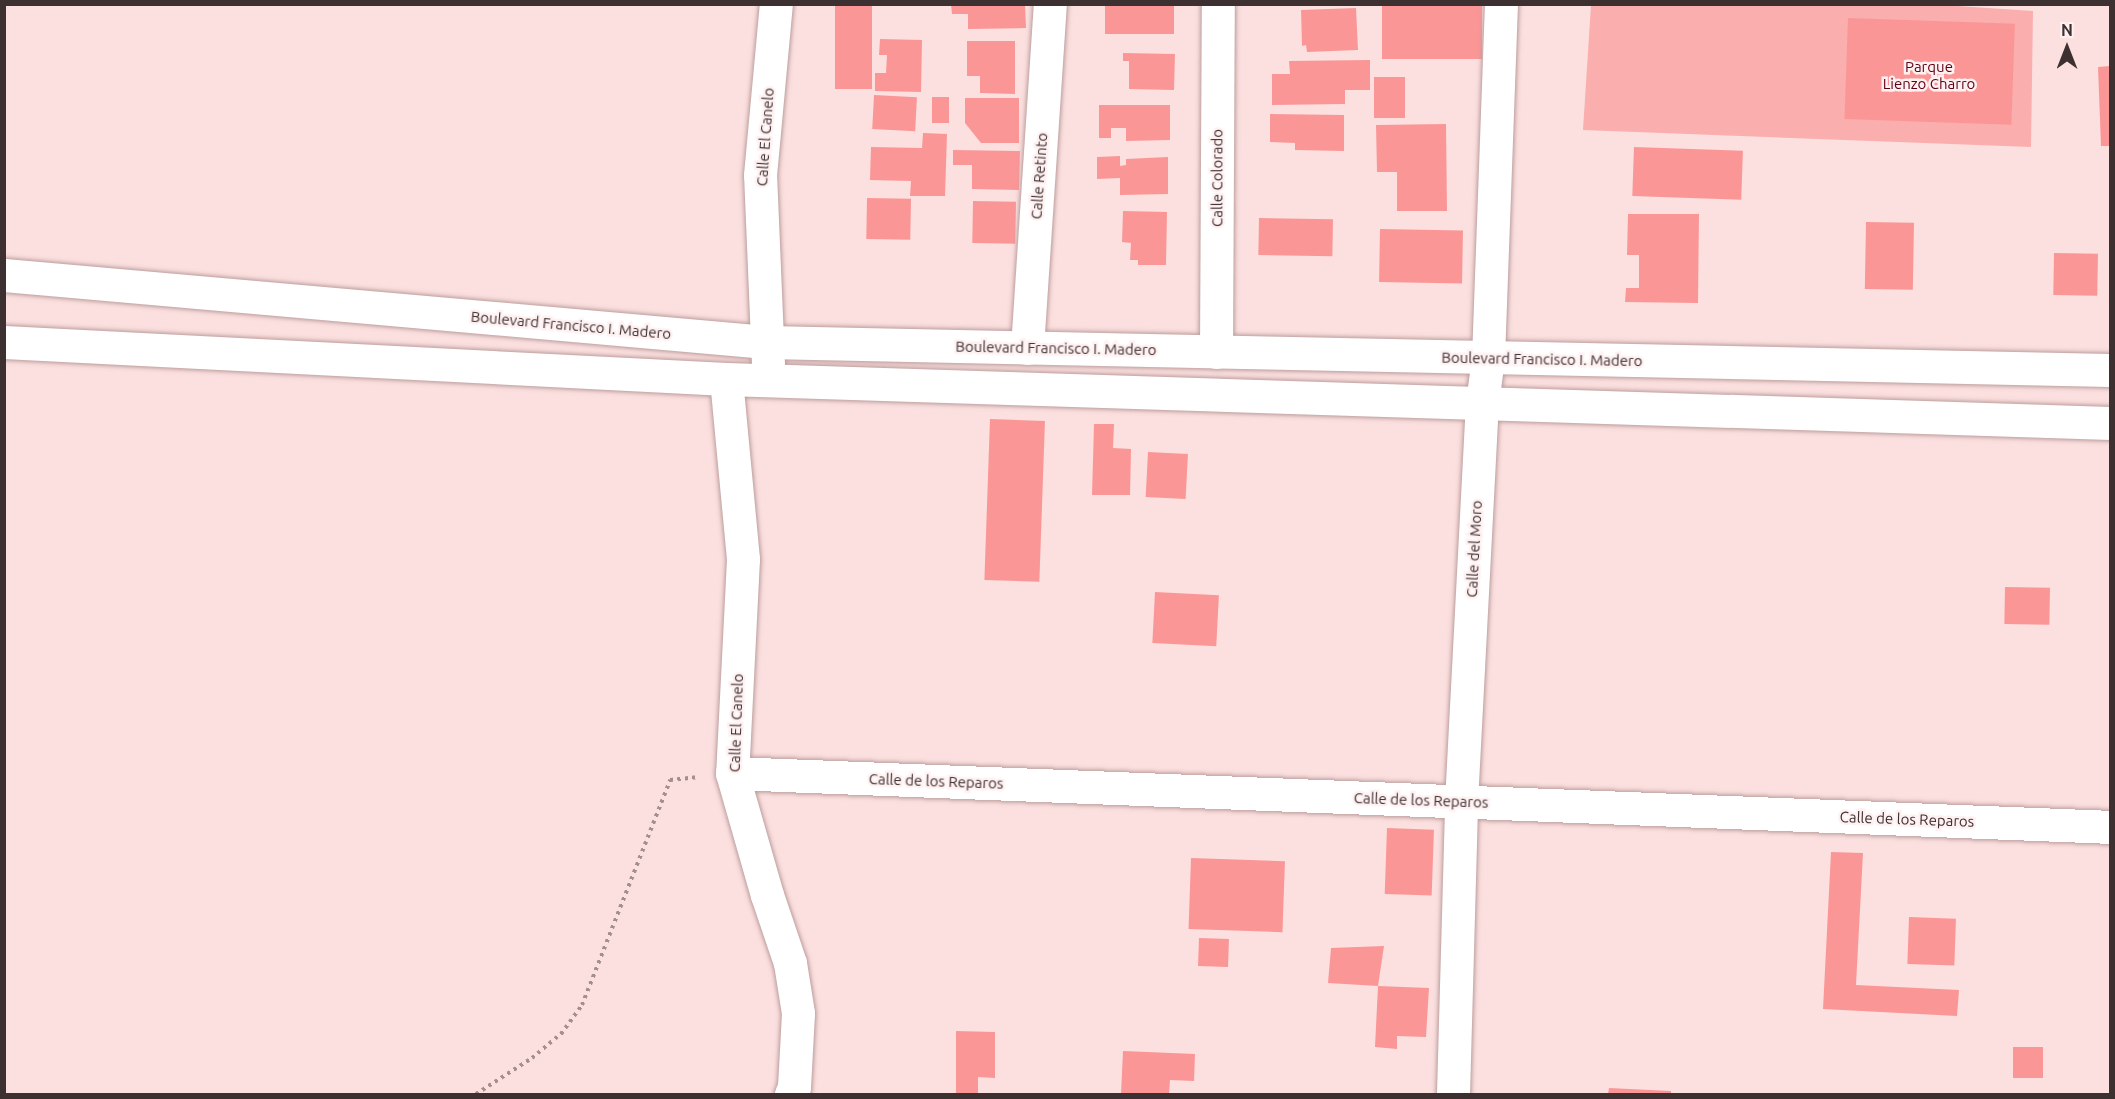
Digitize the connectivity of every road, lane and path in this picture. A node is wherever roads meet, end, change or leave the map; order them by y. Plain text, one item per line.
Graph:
1 (776, 4) edge
2 (1050, 4) edge
3 (1218, 4) edge
4 (1501, 4) edge
5 (4, 275) edge
6 (4, 342) edge
7 (766, 342) junction
8 (1027, 348) junction
9 (1216, 352) junction
10 (1488, 358) junction
11 (2110, 370) edge
12 (726, 379) junction
13 (770, 380) junction
14 (1482, 403) junction
15 (2110, 423) edge
16 (732, 773) junction
17 (1461, 802) junction
18 (2110, 827) edge
19 (476, 1095) edge
20 (791, 1095) edge
21 (1453, 1095) edge

1 - 7 street, Calle El Canelo
2 - 8 street, Calle Retinto
3 - 9 street, Calle Colorado
4 - 10 street, Calle del Moro
5 - 7 street, Boulevard Francisco I. Madero
6 - 12 street
7 - 8 street, Boulevard Francisco I. Madero
7 - 13 street, Calle El Canelo
8 - 9 street, Boulevard Francisco I. Madero
9 - 10 street, Boulevard Francisco I. Madero
10 - 11 street, Boulevard Francisco I. Madero
10 - 14 street, Calle del Moro
12 - 13 street
12 - 16 street, Calle El Canelo
13 - 14 street
14 - 15 street
14 - 17 street, Calle del Moro
16 - 17 street, Calle de los Reparos
16 - 19 path
16 - 20 street, Calle El Canelo
17 - 18 street, Calle de los Reparos
17 - 21 street, Calle del Moro

